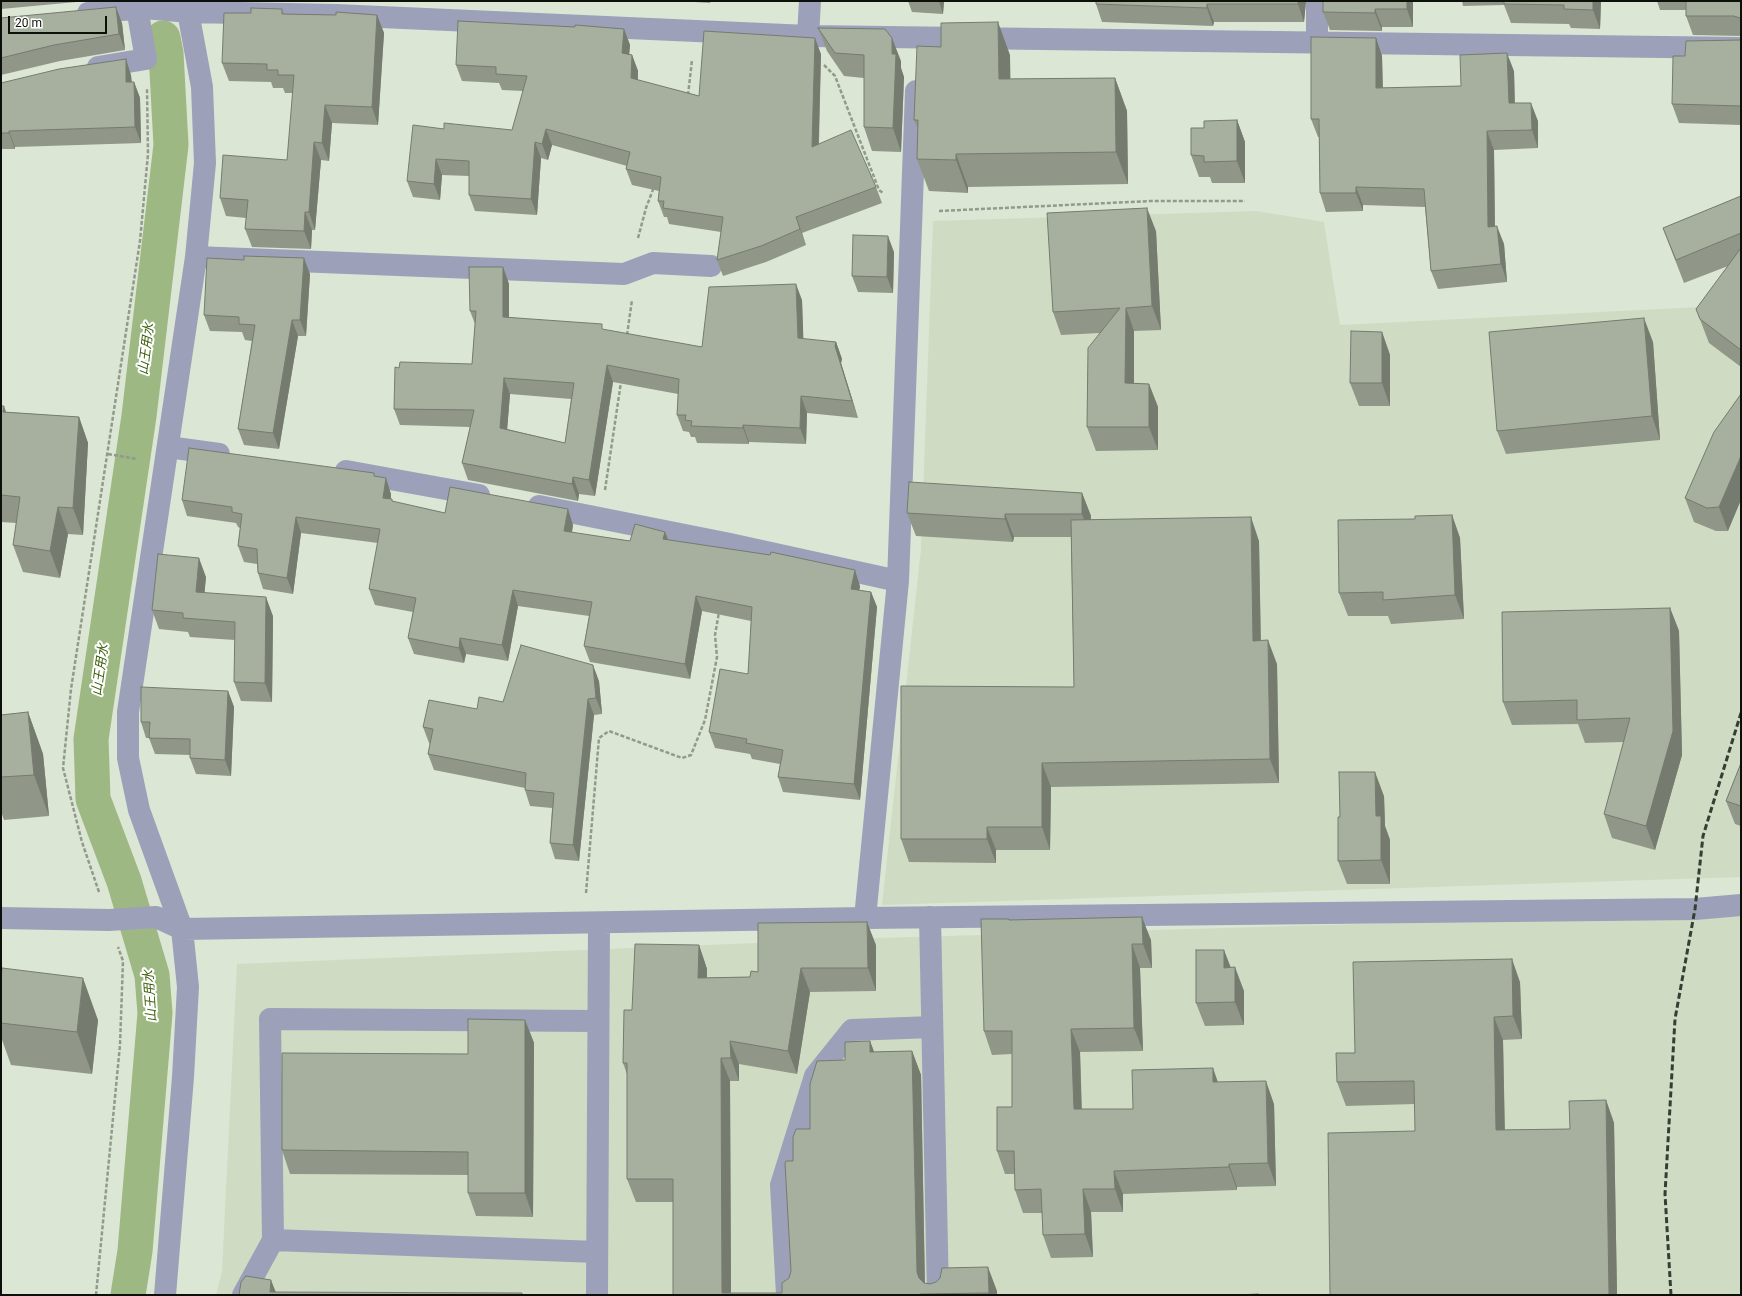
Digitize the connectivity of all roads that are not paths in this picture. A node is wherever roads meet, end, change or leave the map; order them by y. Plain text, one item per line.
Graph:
1 (810, 1) edge
2 (1317, 1) edge
3 (188, 6) edge
4 (137, 8) junction
5 (69, 15) edge
6 (808, 36) junction
7 (918, 38) junction
8 (1317, 43) junction
9 (1741, 48) edge
10 (76, 71) edge
11 (196, 257) junction
12 (711, 266) dead end
13 (168, 447) junction
14 (239, 456) edge
15 (326, 468) edge
16 (499, 498) edge
17 (522, 503) edge
18 (898, 581) junction
19 (1741, 905) edge
20 (930, 917) junction
21 (1, 918) edge
22 (865, 918) junction
23 (591, 923) junction
24 (182, 928) junction
25 (598, 1021) junction
26 (932, 1027) junction
27 (273, 1240) junction
28 (597, 1252) junction
29 (165, 1295) edge
30 (243, 1295) edge
31 (597, 1295) edge
32 (787, 1295) edge
33 (938, 1295) edge

1 - 6 street
2 - 8 street
3 - 4 street
3 - 6 street
3 - 11 street
4 - 5 street
4 - 10 street
6 - 7 street
7 - 8 street
7 - 18 street
8 - 9 street
11 - 12 street
11 - 13 street
13 - 14 street
13 - 24 street
15 - 16 street
17 - 18 street
18 - 22 street
19 - 20 street
20 - 22 street
20 - 26 street
21 - 24 street
22 - 23 street
23 - 24 street
23 - 25 street
24 - 29 street
25 - 27 street
25 - 28 street
26 - 32 street
26 - 33 street
27 - 28 street
27 - 30 street
28 - 31 street

